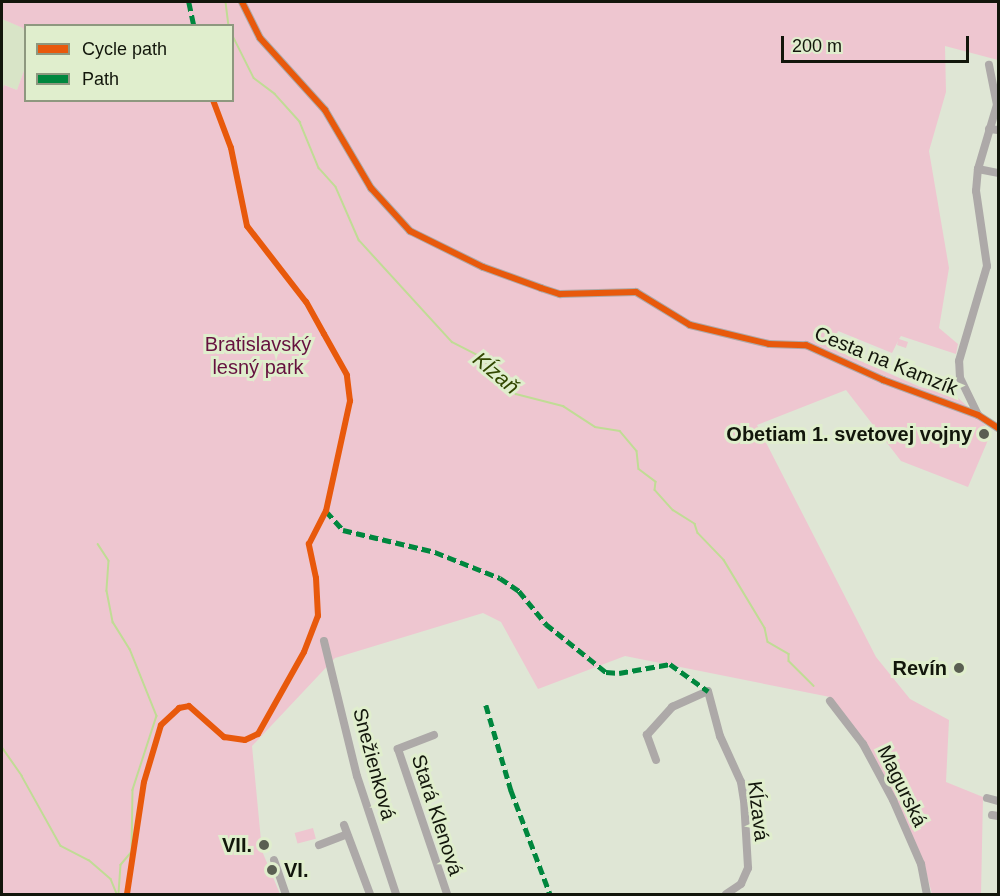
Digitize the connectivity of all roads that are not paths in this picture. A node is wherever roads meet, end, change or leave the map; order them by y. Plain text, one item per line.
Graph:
1 (242, 2) edge
2 (989, 65) dead end
3 (998, 105) edge
4 (994, 129) edge
5 (978, 169) junction
6 (999, 173) edge
7 (978, 415) junction
8 (999, 428) edge
9 (324, 641) dead end
10 (830, 701) dead end
11 (434, 735) dead end
12 (656, 760) dead end
13 (987, 798) dead end
14 (999, 801) edge
15 (319, 845) dead end
16 (274, 860) dead end
17 (286, 894) edge
18 (370, 894) edge
19 (396, 894) edge
20 (447, 894) edge
21 (726, 894) edge
22 (927, 894) edge

1 - 7 street, Cesta na Kamzík
2 - 3 street
3 - 4 street
4 - 5 street
5 - 6 street
5 - 7 street
7 - 8 street, Cesta na Kamzík
9 - 19 street, Snežienková
10 - 22 street, Magurská
11 - 20 street, Stará Klenová
12 - 21 street, Kĺzavá
13 - 14 street
15 - 18 street
16 - 17 street

